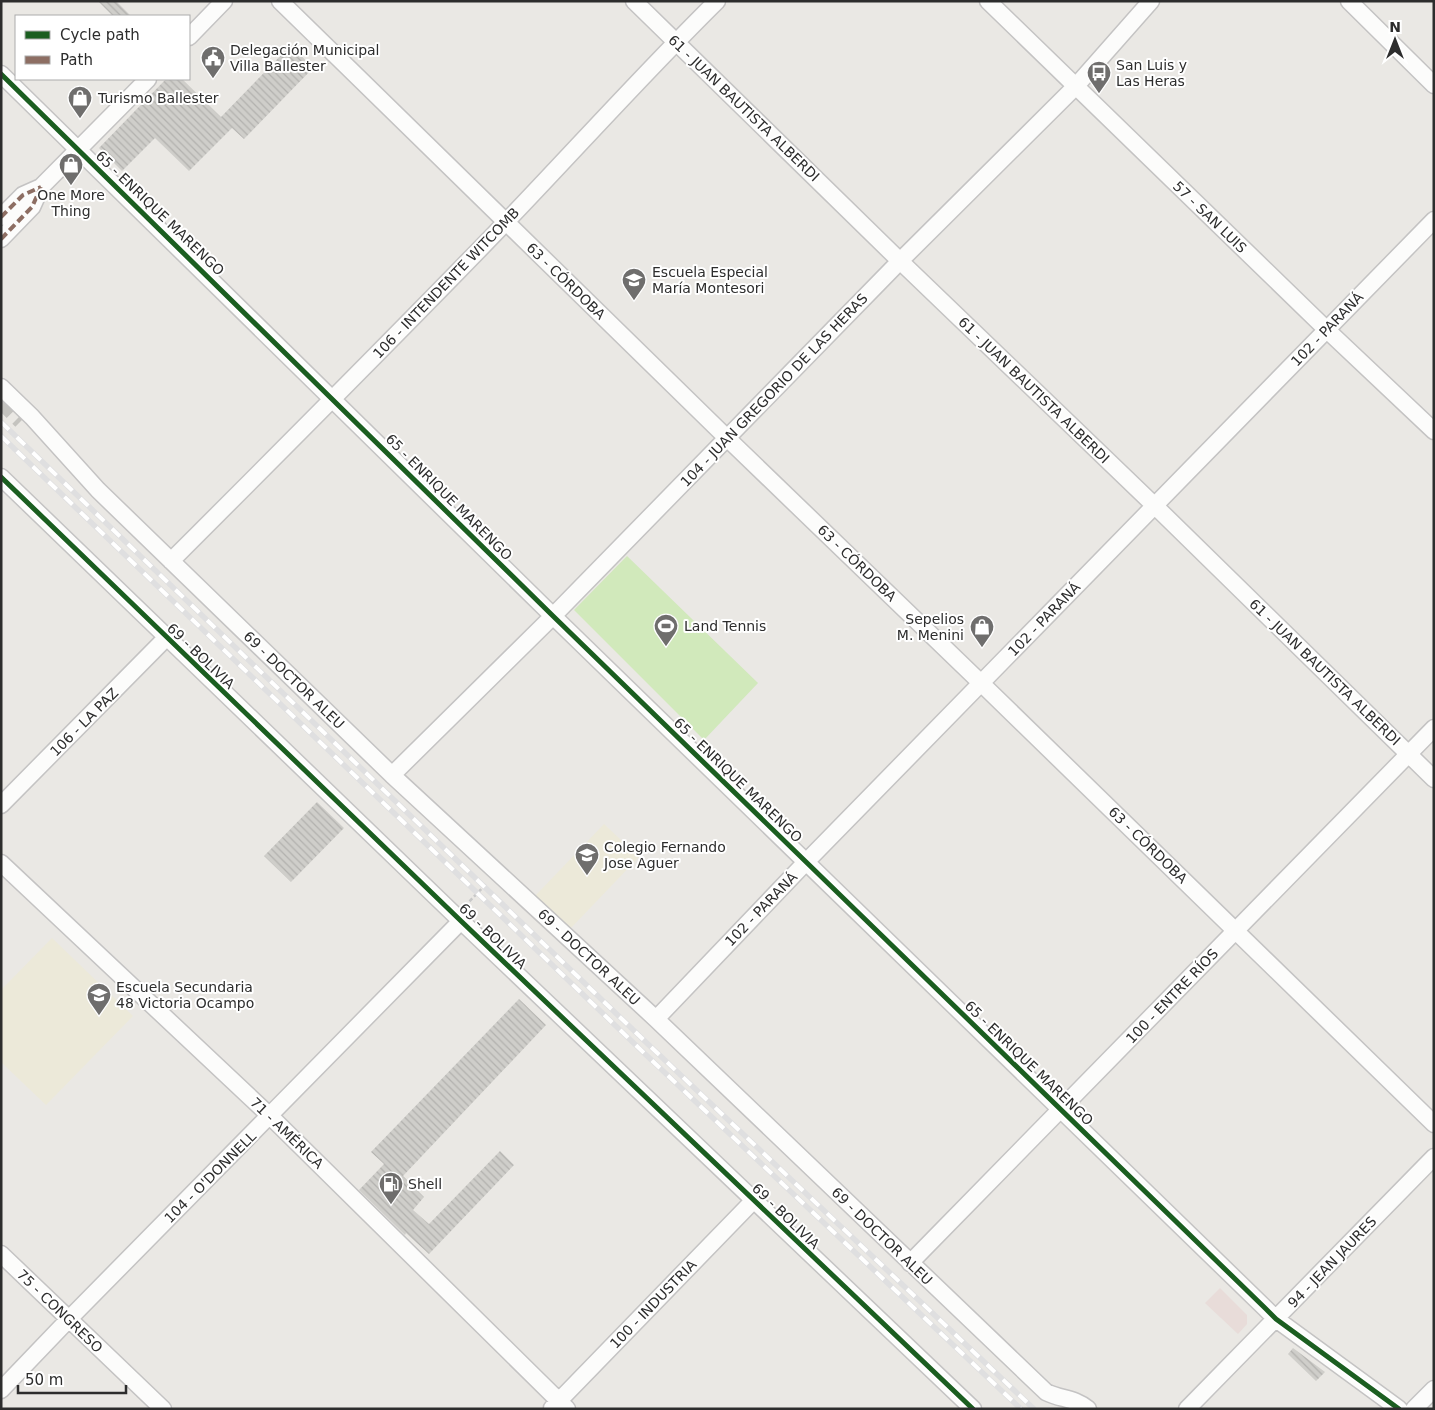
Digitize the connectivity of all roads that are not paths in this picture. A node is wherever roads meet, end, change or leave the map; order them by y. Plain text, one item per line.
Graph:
1 (224, 1) edge
2 (280, 1) edge
3 (634, 1) edge
4 (717, 1) edge
5 (988, 1) edge
6 (1151, 1) edge
7 (1348, 1) edge
8 (190, 36) edge
9 (676, 42) junction
10 (1, 74) edge
11 (147, 80) edge
12 (1434, 85) edge
13 (1076, 86) junction
14 (79, 149) junction
15 (41, 187) junction
16 (1, 217) edge
17 (1434, 220) edge
18 (506, 222) junction
19 (1, 239) edge
20 (900, 261) junction
21 (1327, 330) junction
22 (1, 387) edge
23 (334, 399) junction
24 (21, 421) tunnel mouth
25 (1434, 431) edge
26 (727, 438) junction
27 (1, 477) edge
28 (98, 490) junction
29 (1155, 506) junction
30 (171, 561) junction
31 (553, 616) junction
32 (166, 638) junction
33 (982, 683) junction
34 (1434, 728) edge
35 (1408, 754) junction
36 (392, 775) junction
37 (1434, 779) edge
38 (1, 806) edge
39 (806, 862) junction
40 (1, 863) edge
41 (458, 918) junction
42 (1235, 930) junction
43 (656, 1019) junction
44 (1061, 1110) junction
45 (270, 1116) junction
46 (1434, 1124) edge
47 (1434, 1157) edge
48 (754, 1200) junction
49 (1, 1254) edge
50 (910, 1263) junction
51 (69, 1319) junction
52 (1276, 1319) junction
53 (1434, 1389) edge
54 (1, 1390) edge
55 (559, 1406) edge
56 (163, 1409) edge
57 (973, 1409) edge
58 (1088, 1409) edge
59 (1187, 1409) edge
60 (1399, 1409) edge
61 (1414, 1409) edge

1 - 8 street
2 - 18 street, 63 - CÓRDOBA
3 - 9 street, 61 - JUAN BAUTISTA ALBERDI
4 - 9 street, 106 - INTENDENTE WITCOMB
5 - 13 street, 57 - SAN LUIS
6 - 13 street, 104 - JUAN GREGORIO DE LAS HERAS
7 - 12 street
9 - 18 street, 106 - INTENDENTE WITCOMB
9 - 20 street, 61 - JUAN BAUTISTA ALBERDI
10 - 14 street, 65 - ENRIQUE MARENGO
11 - 14 street
13 - 20 street, 104 - JUAN GREGORIO DE LAS HERAS
13 - 21 street, 57 - SAN LUIS
14 - 15 street
14 - 23 street, 65 - ENRIQUE MARENGO
15 - 16 street
15 - 19 street
17 - 21 street, 102 - PARANÁ
18 - 23 street, 106 - INTENDENTE WITCOMB
18 - 26 street, 63 - CÓRDOBA
20 - 26 street, 104 - JUAN GREGORIO DE LAS HERAS
20 - 29 street, 61 - JUAN BAUTISTA ALBERDI
21 - 25 street, 57 - SAN LUIS
21 - 29 street, 102 - PARANÁ
22 - 28 street, 69 - DOCTOR ALEU
23 - 30 street, 106 - INTENDENTE WITCOMB
23 - 31 street, 65 - ENRIQUE MARENGO
24 - 28 street, 69 - DOCTOR ALEU
26 - 31 street, 104 - JUAN GREGORIO DE LAS HERAS
26 - 33 street, 63 - CÓRDOBA
27 - 32 street, 69 - BOLIVIA
28 - 30 street, 69 - DOCTOR ALEU
29 - 33 street, 102 - PARANÁ
29 - 35 street, 61 - JUAN BAUTISTA ALBERDI
30 - 36 street, 69 - DOCTOR ALEU
31 - 36 street, 104 - JUAN GREGORIO DE LAS HERAS
31 - 39 street, 65 - ENRIQUE MARENGO
32 - 38 street, 106 - LA PAZ
32 - 41 street, 69 - BOLIVIA
33 - 39 street, 102 - PARANÁ
33 - 42 street, 63 - CÓRDOBA
34 - 35 street, 100 - ENTRE RÍOS
35 - 37 street, 61 - JUAN BAUTISTA ALBERDI
35 - 42 street, 100 - ENTRE RÍOS
36 - 43 street, 69 - DOCTOR ALEU
39 - 43 street, 102 - PARANÁ
39 - 44 street, 65 - ENRIQUE MARENGO
40 - 45 street, 71 - AMÉRICA
41 - 45 street, 104 - O'DONNELL
41 - 48 street, 69 - BOLIVIA
42 - 44 street, 100 - ENTRE RÍOS
42 - 46 street, 63 - CÓRDOBA
43 - 50 street, 69 - DOCTOR ALEU
44 - 50 street, 100 - ENTRE RÍOS
44 - 52 street, 65 - ENRIQUE MARENGO
45 - 51 street, 104 - O'DONNELL
45 - 55 street, 71 - AMÉRICA
47 - 52 street, 94 - JEAN JAURES
48 - 55 street, 100 - INDUSTRIA
48 - 57 street, 69 - BOLIVIA
49 - 51 street, 75 - CONGRESO
50 - 58 street, 69 - DOCTOR ALEU
51 - 54 street, 104 - O'DONNELL
51 - 56 street, 75 - CONGRESO
52 - 59 street, 94 - JEAN JAURES
52 - 60 street, 65 - ENRIQUE MARENGO
53 - 61 street

